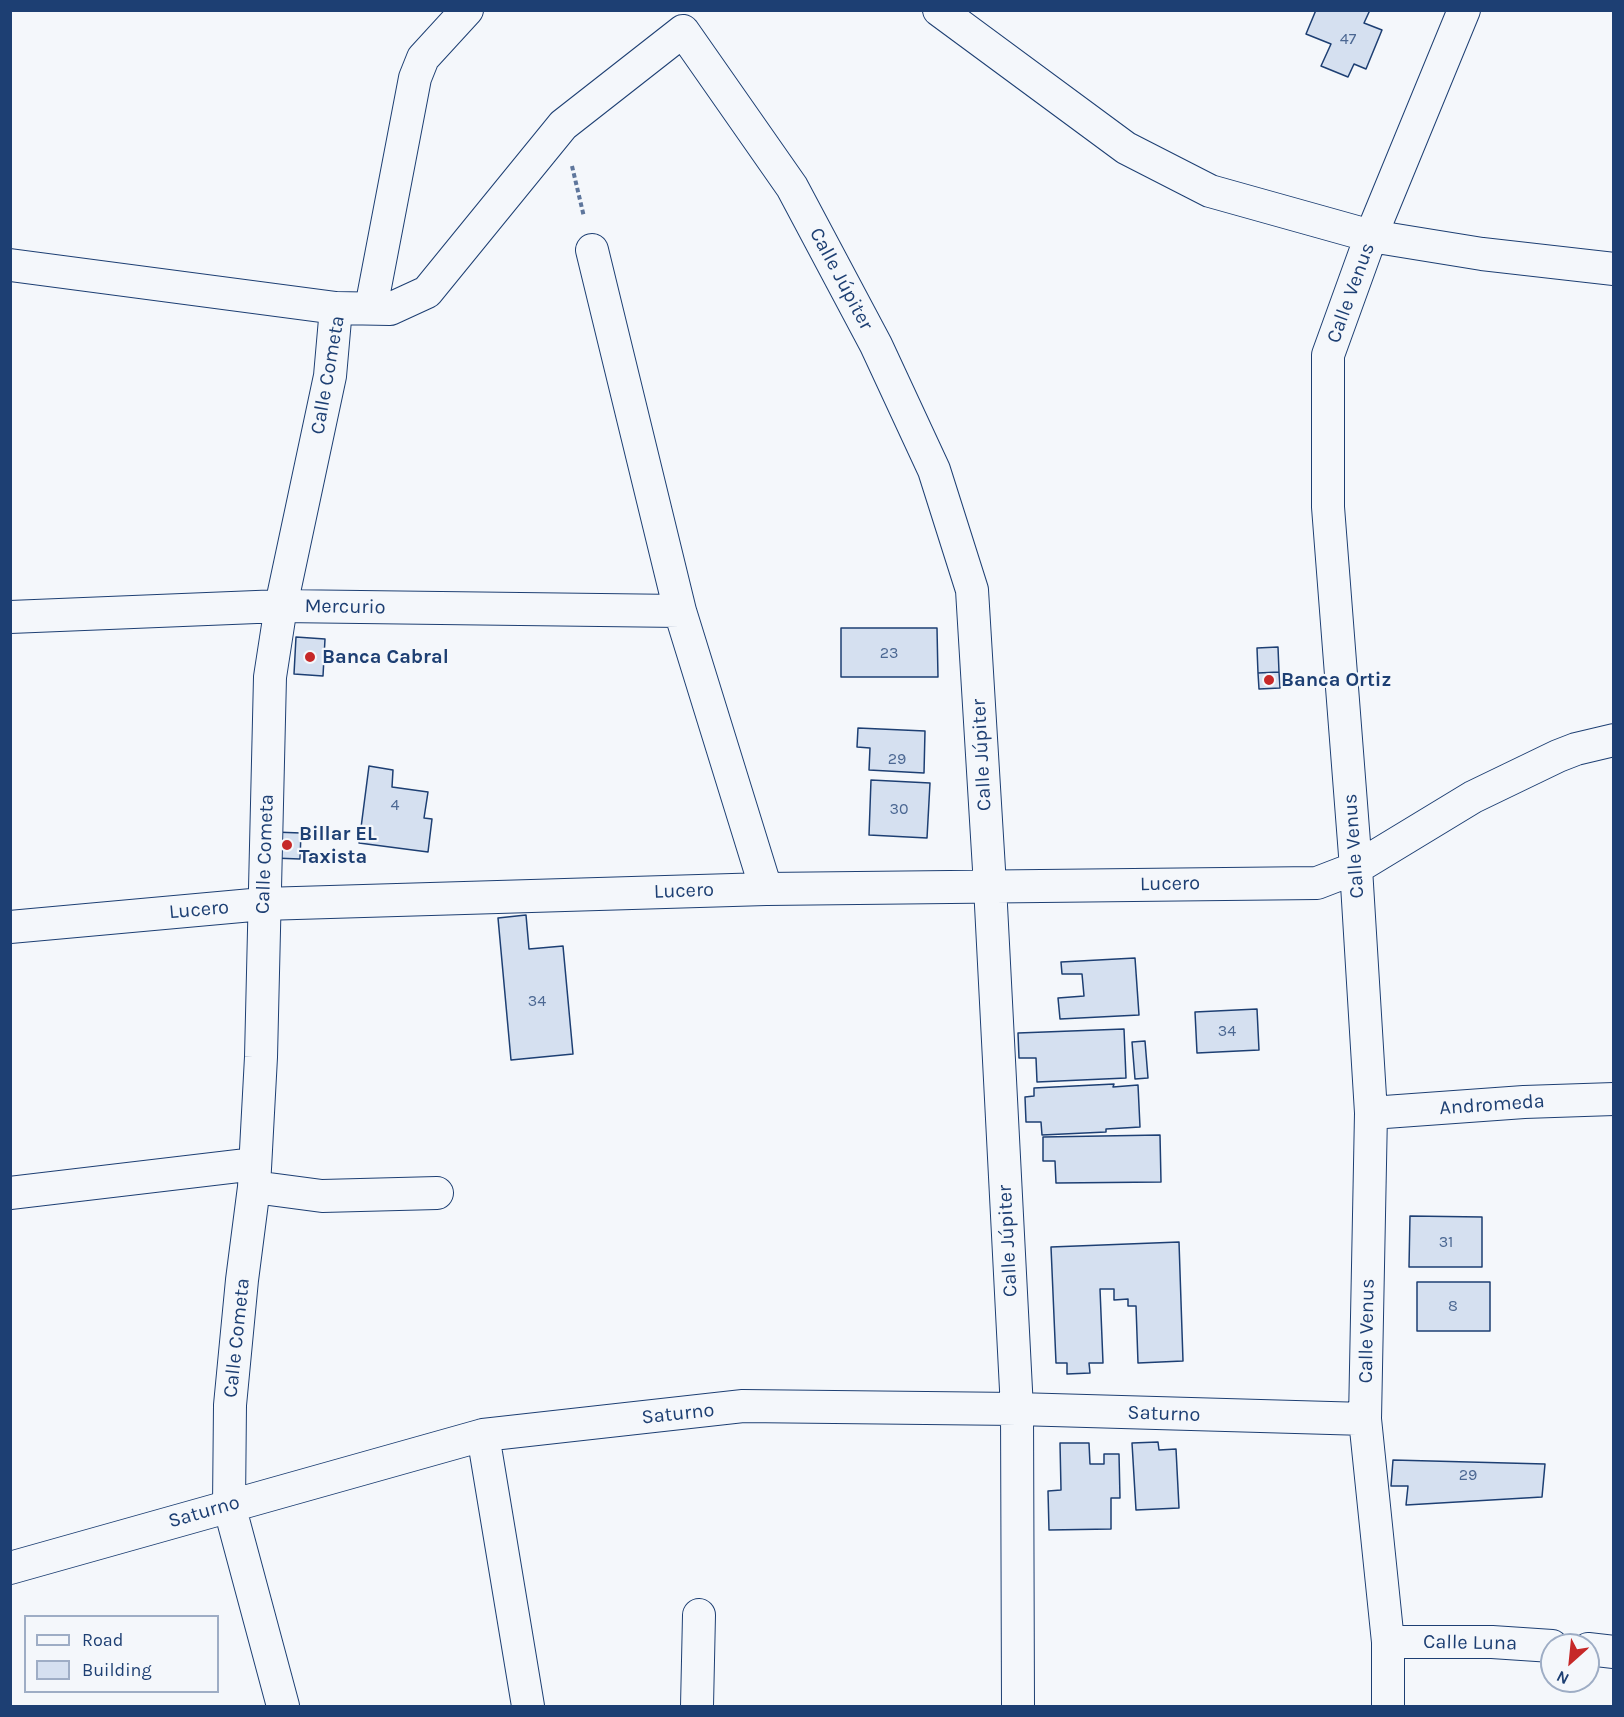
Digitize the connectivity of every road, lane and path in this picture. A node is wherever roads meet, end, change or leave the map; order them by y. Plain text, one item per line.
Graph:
1 (467, 10) edge
2 (939, 10) edge
3 (1464, 10) edge
4 (675, 21) edge
5 (563, 125) junction
6 (1371, 236) junction
7 (592, 250) joint
8 (10, 265) edge
9 (1614, 269) edge
10 (336, 308) junction
11 (371, 308) junction
12 (281, 606) junction
13 (680, 611) junction
14 (10, 616) edge
15 (1614, 740) edge
16 (1356, 868) junction
17 (990, 886) junction
18 (766, 889) junction
19 (263, 904) junction
20 (10, 927) edge
21 (1614, 1099) edge
22 (1371, 1113) junction
23 (255, 1176) junction
24 (10, 1193) edge
25 (437, 1193) dead end
26 (1017, 1409) junction
27 (1365, 1419) junction
28 (483, 1435) junction
29 (229, 1505) junction
30 (10, 1568) edge
31 (699, 1615) dead end
32 (1388, 1642) junction
33 (1540, 1645) edge
34 (283, 1707) edge
35 (528, 1707) edge
36 (697, 1707) edge
37 (1018, 1707) edge
38 (1388, 1707) edge

1 - 11 street
2 - 6 street
3 - 6 street, Calle Venus
4 - 5 street, Calle Júpiter
4 - 17 street, Calle Júpiter
5 - 7 path
5 - 11 street, Calle Cometa
6 - 9 street
6 - 16 street, Calle Venus
7 - 13 street
8 - 10 street
10 - 11 street, Calle Cometa
10 - 12 street, Calle Cometa
12 - 13 street, Mercurio
12 - 14 street, Mercurio
12 - 19 street, Calle Cometa
13 - 18 street
15 - 16 street, Lucero
16 - 17 street, Lucero
16 - 22 street, Calle Venus
17 - 18 street, Lucero
17 - 26 street, Calle Júpiter
18 - 19 street, Lucero
19 - 20 street, Lucero
19 - 23 street, Calle Cometa
21 - 22 street, Andromeda
22 - 27 street, Calle Venus
23 - 24 street
23 - 25 street
23 - 29 street, Calle Cometa
26 - 27 street, Saturno
26 - 28 street, Saturno
26 - 37 street, Calle Júpiter
27 - 32 street, Calle Venus
28 - 29 street, Saturno
28 - 35 street
29 - 30 street, Saturno
29 - 34 street, Calle Cometa
31 - 36 street
32 - 33 street, Calle Luna
32 - 38 street, Calle Venus

